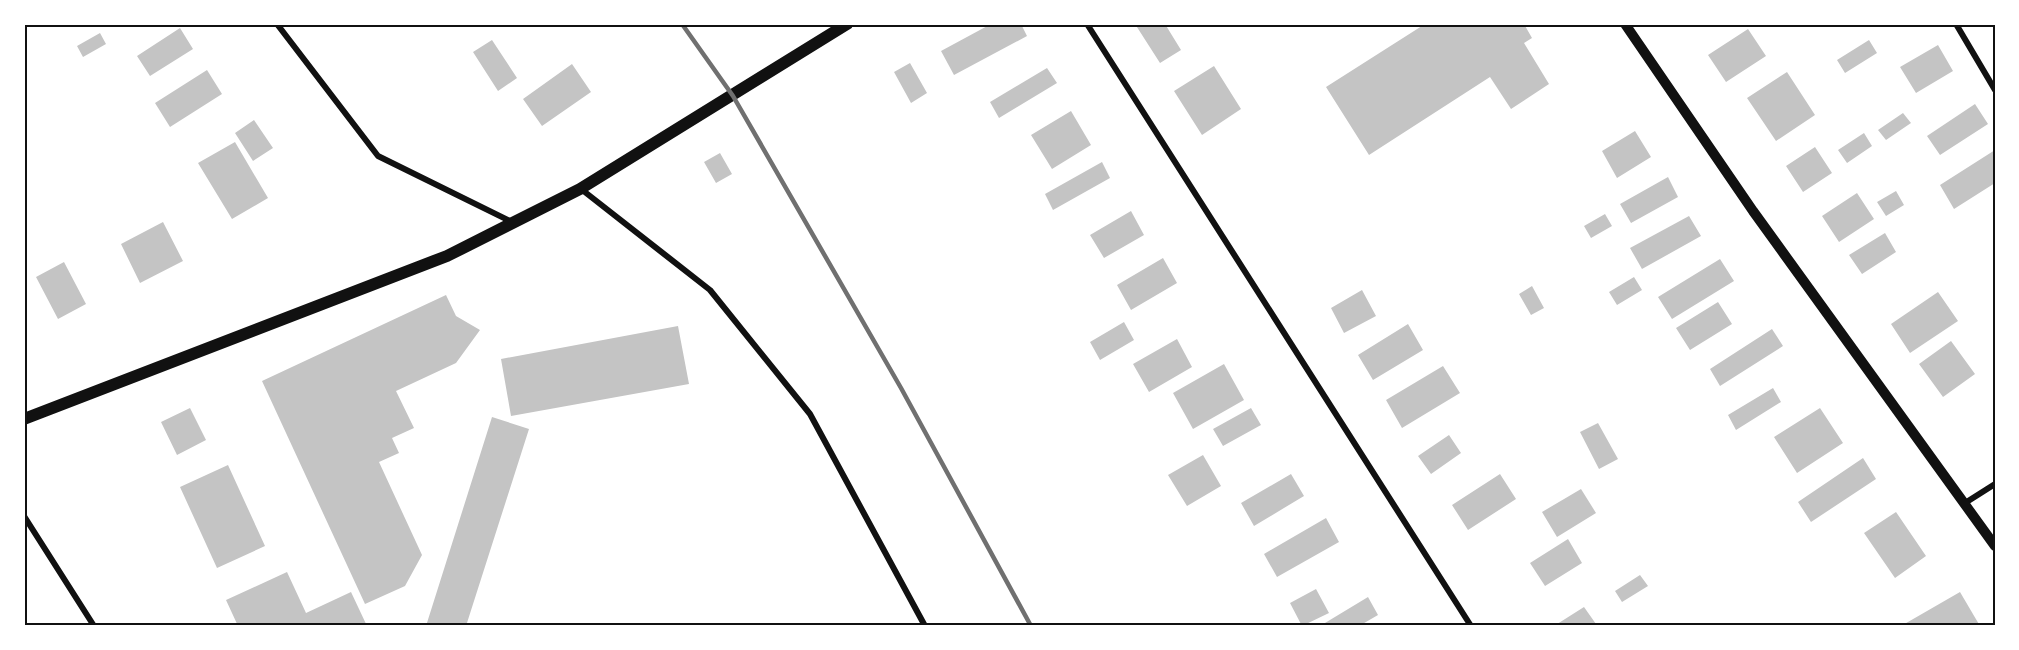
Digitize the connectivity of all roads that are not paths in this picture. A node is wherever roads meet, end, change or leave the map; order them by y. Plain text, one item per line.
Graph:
1 (277, 24) edge
2 (847, 24) edge
3 (1087, 24) edge
4 (1625, 24) edge
5 (1956, 24) edge
6 (1995, 90) edge
7 (580, 189) junction
8 (514, 223) junction
9 (24, 418) edge
10 (1995, 484) edge
11 (1965, 503) junction
12 (24, 516) edge
13 (1995, 546) edge
14 (94, 626) edge
15 (925, 626) edge
16 (1471, 626) edge

1 - 8 street
2 - 7 main road
3 - 16 street
4 - 11 street
5 - 6 street
7 - 8 main road
7 - 15 street
8 - 9 main road
10 - 11 street
11 - 13 street
12 - 14 street

